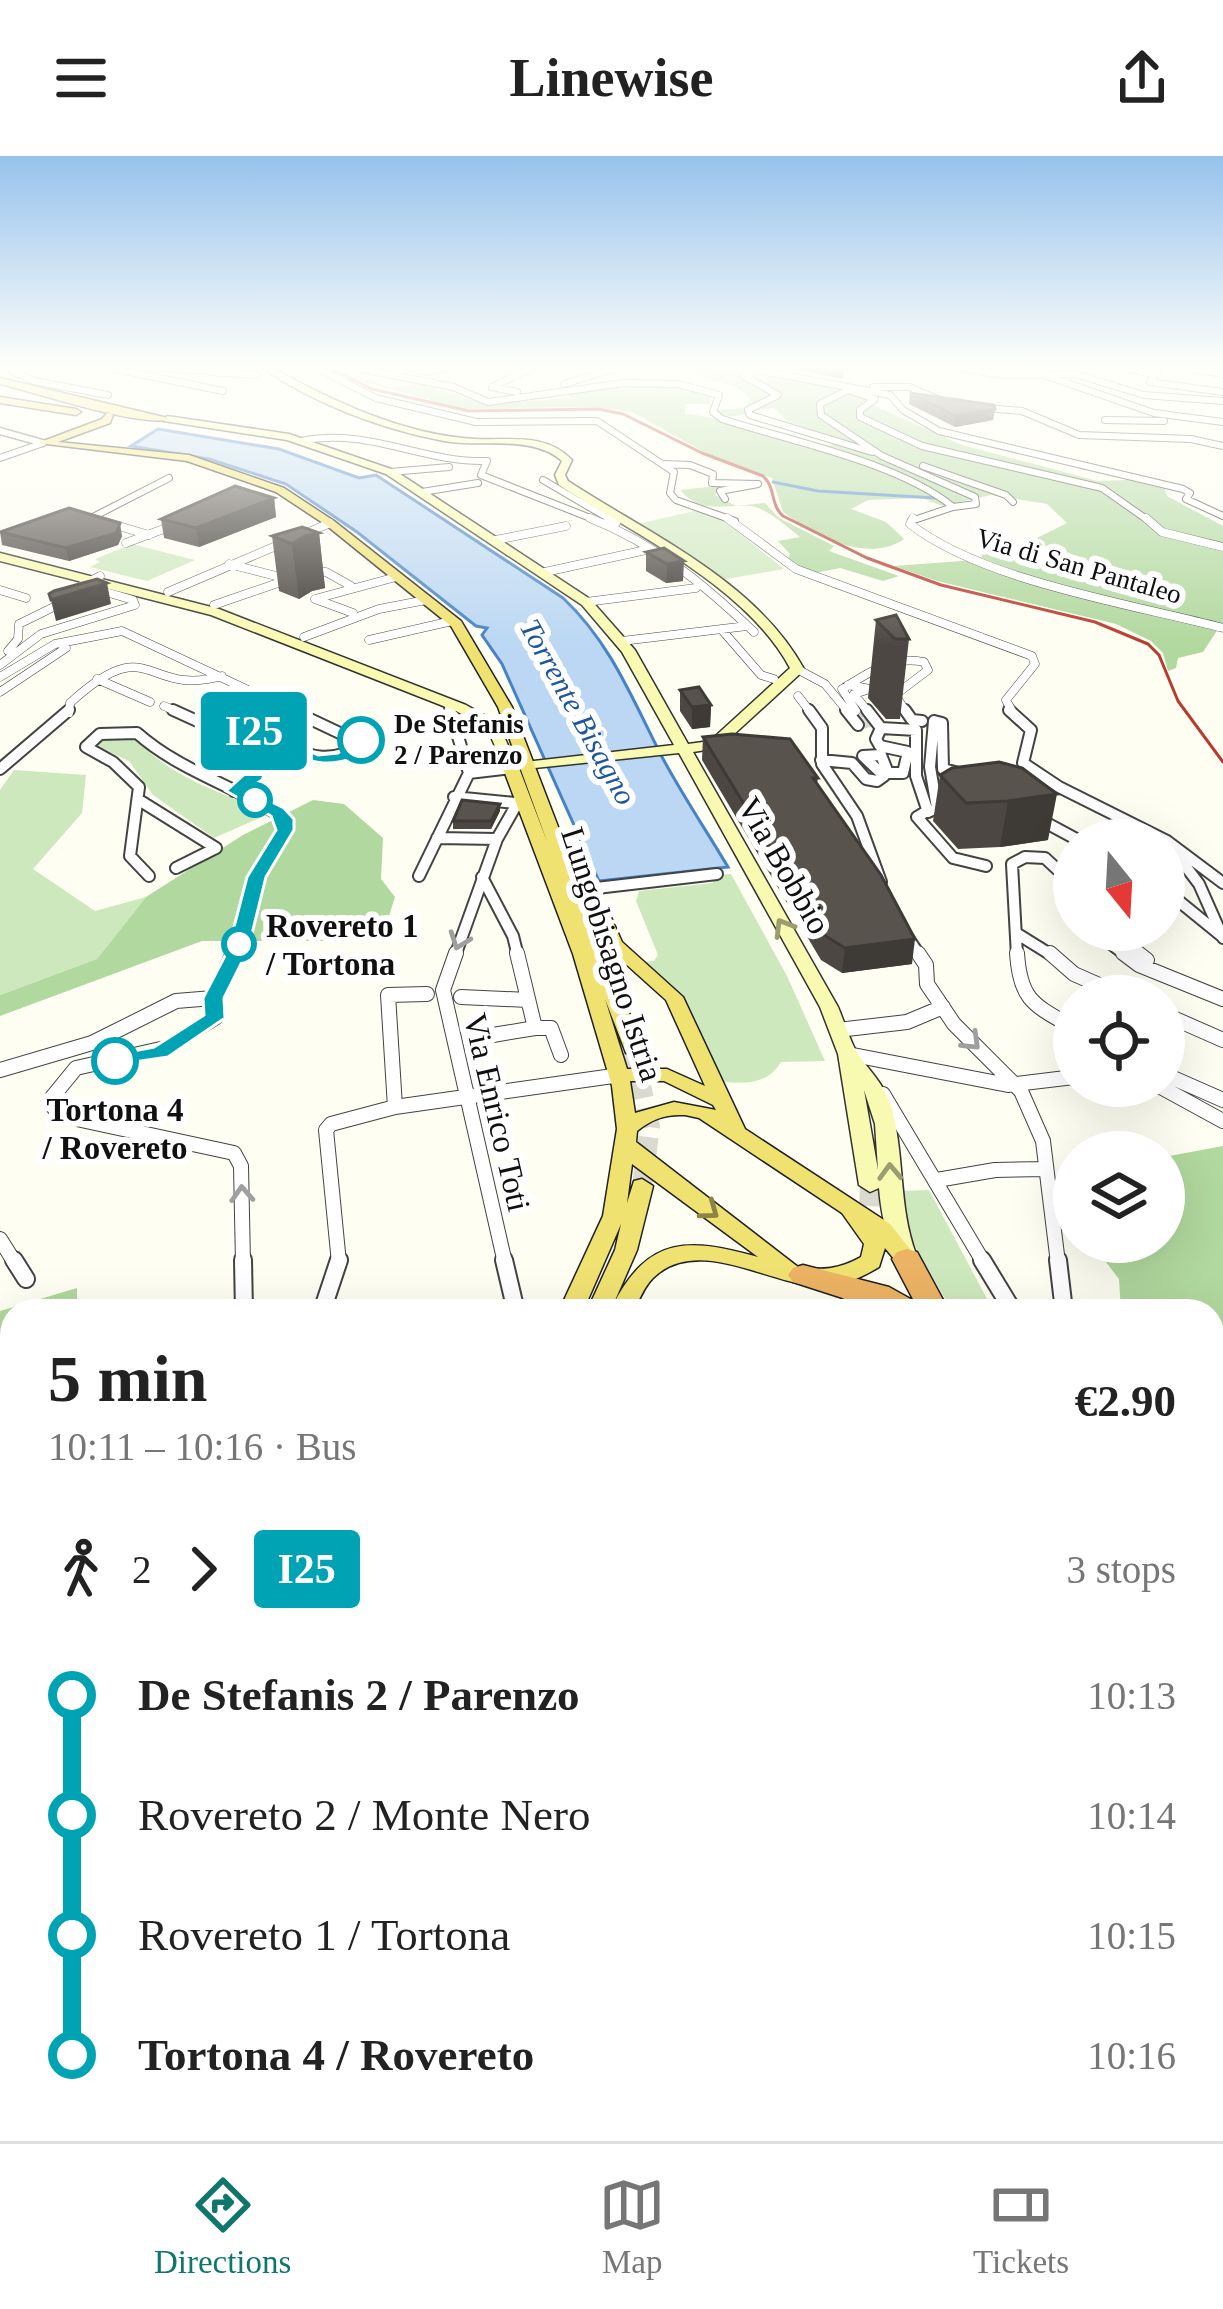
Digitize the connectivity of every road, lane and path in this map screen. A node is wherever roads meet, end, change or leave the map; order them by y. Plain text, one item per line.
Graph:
1 (169, 461) edge
2 (187, 461) joint
3 (358, 461) edge
4 (468, 461) edge
5 (484, 461) junction
6 (567, 461) edge
7 (659, 461) edge
8 (852, 461) edge
9 (896, 461) edge
10 (904, 461) edge
11 (987, 461) edge
12 (1074, 461) edge
13 (664, 464) junction
14 (390, 472) junction
15 (169, 478) dead end
16 (543, 480) dead end
17 (478, 483) dead end
18 (267, 484) junction
19 (422, 492) junction
20 (245, 494) edge
21 (725, 499) dead end
22 (1012, 502) dead end
23 (953, 506) junction
24 (71, 513) edge
25 (1222, 516) edge
26 (188, 517) edge
27 (91, 518) junction
28 (330, 523) junction
29 (566, 526) dead end
30 (149, 535) junction
31 (639, 538) junction
32 (496, 540) junction
33 (126, 544) dead end
34 (1223, 547) edge
35 (646, 550) edge
36 (0, 554) edge
37 (217, 560) dead end
38 (230, 564) junction
39 (545, 572) junction
40 (396, 577) junction
41 (288, 579) junction
42 (96, 583) junction
43 (351, 586) junction
44 (696, 588) dead end
45 (0, 590) edge
46 (169, 592) junction
47 (26, 598) dead end
48 (426, 600) junction
49 (586, 602) junction
50 (214, 604) junction
51 (353, 613) dead end
52 (452, 621) junction
53 (1223, 628) edge
54 (722, 629) junction
55 (122, 632) junction
56 (304, 638) junction
57 (370, 640) dead end
58 (622, 641) junction
59 (18, 646) junction
60 (0, 661) edge
61 (131, 666) junction
62 (797, 669) junction
63 (222, 676) junction
64 (489, 676) junction
65 (0, 677) edge
66 (97, 679) junction
67 (774, 679) dead end
68 (848, 686) junction
69 (179, 691) dead end
70 (0, 692) edge
71 (798, 696) dead end
72 (150, 702) dead end
73 (164, 706) dead end
74 (459, 707) junction
75 (856, 711) tunnel mouth
76 (922, 721) dead end
77 (858, 725) tunnel mouth
78 (510, 726) junction
79 (881, 728) junction
80 (228, 735) junction
81 (672, 751) junction
82 (806, 753) edge
83 (820, 758) junction
84 (524, 764) junction
85 (0, 769) edge
86 (469, 772) junction
87 (978, 773) edge
88 (234, 791) junction
89 (454, 797) junction
90 (519, 799) junction
91 (139, 800) junction
92 (926, 811) junction
93 (1033, 814) edge
94 (1121, 819) edge
95 (1053, 826) edge
96 (536, 831) junction
97 (500, 834) junction
98 (437, 838) junction
99 (1185, 854) edge
100 (1053, 862) edge
101 (986, 866) dead end
102 (176, 868) dead end
103 (1185, 869) edge
104 (717, 874) dead end
105 (149, 876) dead end
106 (419, 876) dead end
107 (482, 877) junction
108 (1223, 883) edge
109 (583, 893) junction
110 (886, 897) edge
111 (1185, 906) edge
112 (896, 921) edge
113 (1016, 933) junction
114 (1223, 938) edge
115 (1120, 951) edge
116 (1134, 951) edge
117 (1076, 975) edge
118 (427, 994) dead end
119 (461, 997) dead end
120 (213, 998) junction
121 (1222, 998) edge
122 (528, 1000) junction
123 (943, 1007) junction
124 (1053, 1016) edge
125 (1185, 1023) edge
126 (535, 1028) junction
127 (838, 1030) junction
128 (487, 1036) dead end
129 (1223, 1040) edge
130 (633, 1049) tunnel mouth
131 (561, 1054) dead end
132 (848, 1054) junction
133 (0, 1070) edge
134 (620, 1075) junction
135 (1053, 1080) edge
136 (876, 1083) junction
137 (1185, 1083) edge
138 (1016, 1085) junction
139 (467, 1097) junction
140 (1185, 1100) edge
141 (1223, 1100) edge
142 (721, 1103) junction
143 (395, 1107) junction
144 (1223, 1121) edge
145 (735, 1130) junction
146 (626, 1136) junction
147 (1046, 1169) junction
148 (937, 1180) junction
149 (870, 1185) tunnel mouth
150 (642, 1186) tunnel mouth
151 (852, 1210) junction
152 (0, 1239) edge
153 (907, 1258) junction
154 (801, 1274) junction
155 (26, 1279) dead end
156 (246, 1299) edge
157 (326, 1299) edge
158 (513, 1299) edge
159 (577, 1299) edge
160 (604, 1299) edge
161 (629, 1299) edge
162 (887, 1299) edge
163 (928, 1299) edge
164 (1006, 1299) edge
165 (1062, 1299) edge

1 - 2 main road
2 - 18 main road
3 - 14 main road, Via Bobbio
4 - 5 street
5 - 14 street
5 - 31 street
6 - 62 main road
7 - 13 street
8 - 23 street
9 - 23 street
10 - 22 street
11 - 34 street
12 - 25 street
13 - 21 street
13 - 94 street
14 - 19 main road, Via Bobbio
15 - 27 street
16 - 31 street
17 - 19 street
18 - 20 street
18 - 28 main road
19 - 32 main road, Via Bobbio
23 - 53 street, Via di San Pantaleo
24 - 27 street
26 - 30 street
27 - 30 street
28 - 38 street
28 - 40 main road
29 - 32 street
30 - 33 street
31 - 54 street
32 - 39 main road, Via Bobbio
35 - 39 street
36 - 42 main road
37 - 38 street
38 - 41 street
38 - 46 street
39 - 49 main road, Via Bobbio
40 - 43 street
40 - 48 main road
41 - 43 street
41 - 50 street
42 - 46 main road
42 - 59 street
42 - 59 street
42 - 74 main road
43 - 51 street
44 - 49 street
45 - 47 street
46 - 50 main road
48 - 52 main road
48 - 56 street
49 - 58 main road, Via Bobbio
50 - 56 main road
52 - 57 street
52 - 64 main road
54 - 58 street
54 - 67 street
55 - 63 street
55 - 65 street
55 - 70 street
56 - 74 main road
58 - 81 main road, Via Bobbio
59 - 60 street
61 - 63 street
61 - 66 street
61 - 69 street
62 - 77 street
62 - 81 main road
63 - 80 street
64 - 74 main road
64 - 78 main road
66 - 72 street
66 - 85 street
68 - 75 street
68 - 76 street
68 - 79 street
71 - 83 street
73 - 80 street
74 - 78 main road
74 - 84 main road, Lungobisagno Istria
74 - 86 street
78 - 84 main road
79 - 83 street
79 - 92 street
80 - 88 street
81 - 84 main road
127 -> 81 main road, Via Bobbio
82 - 83 street
83 - 110 street
84 - 86 street
84 - 90 main road, Lungobisagno Istria
84 - 109 main road, Lungobisagno Istria
86 - 89 street
87 - 92 street
88 - 91 street
88 - 120 street
89 - 90 street
89 - 98 street
90 - 96 main road, Lungobisagno Istria
90 - 97 street, Via Enrico Toti
91 - 102 street
91 - 105 street
92 - 101 street
93 - 95 street
96 - 97 street
96 - 134 main road, Lungobisagno Istria
97 - 98 street
97 - 107 street, Via Enrico Toti
98 - 106 street
99 - 108 street
100 - 113 street
103 - 114 street
104 - 109 street
107 - 122 street
107 -> 139 street, Via Enrico Toti
109 - 130 main road, Lungobisagno Istria
109 - 142 main road
111 - 114 street
112 - 123 street
113 - 117 street
113 - 124 street
115 - 121 street
116 - 121 street
118 - 143 street
119 - 122 street
120 - 133 street
156 -> 120 street
122 - 126 street
123 - 127 street
123 -> 138 street
125 - 129 street
126 - 128 street
126 - 131 street
127 - 132 main road, Via Bobbio
132 - 136 main road
132 - 138 street
132 - 149 main road, Via Bobbio
134 - 139 street
134 - 142 main road
134 - 146 main road, Lungobisagno Istria
135 - 138 street
136 - 148 street
153 -> 136 main road
137 - 141 street
138 - 147 street
139 - 143 street
139 - 158 street, Via Enrico Toti
140 - 144 street
142 - 145 main road
143 - 157 street
145 - 146 main road
145 - 151 main road
146 -> 154 main road
146 - 159 main road, Lungobisagno Istria
147 - 148 street
147 - 165 street
148 - 164 street
150 - 160 main road
151 - 153 main road
151 - 154 main road
152 - 155 street
153 - 163 highway
154 - 161 main road
154 - 162 highway

